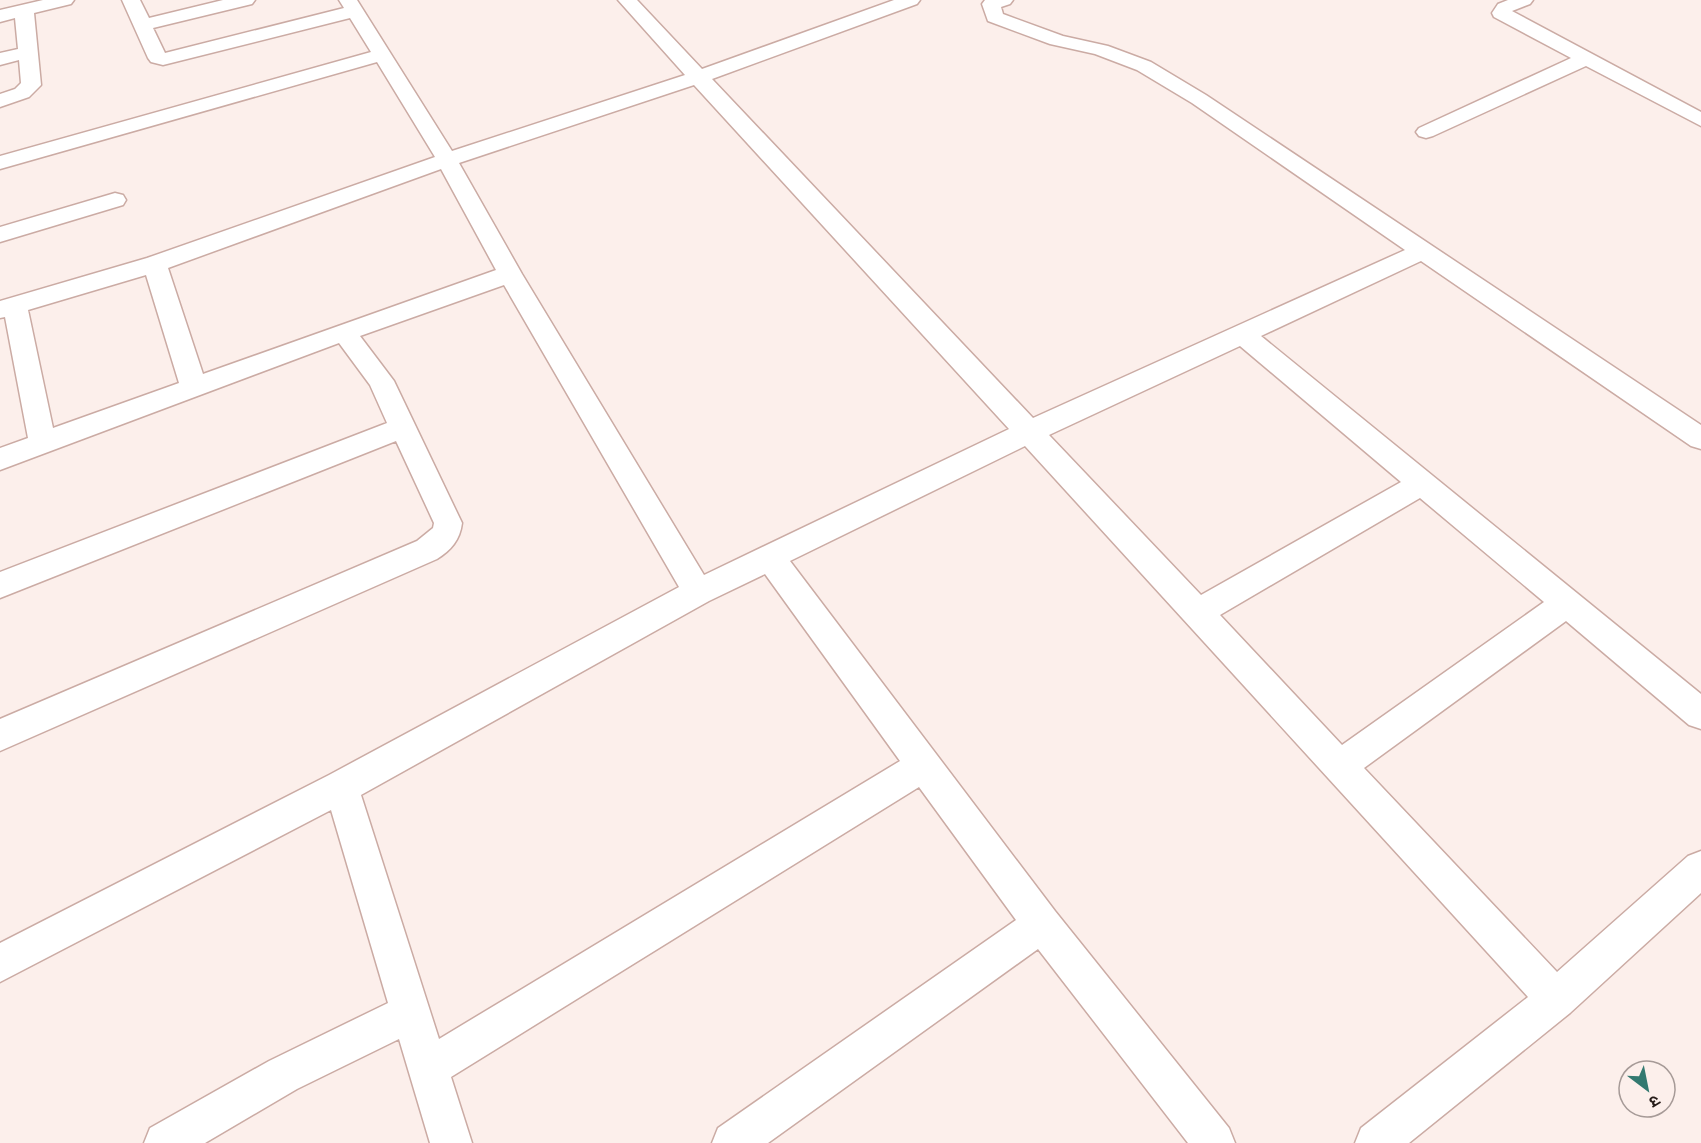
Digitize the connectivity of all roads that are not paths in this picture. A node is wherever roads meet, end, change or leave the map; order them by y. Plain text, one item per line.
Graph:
1 (65, 0) edge
2 (131, 0) edge
3 (246, 0) edge
4 (627, 0) edge
5 (911, 0) edge
6 (1524, 0) edge
7 (992, 2) edge
8 (351, 5) edge
9 (24, 10) junction
10 (0, 16) edge
11 (142, 26) junction
12 (28, 52) junction
13 (381, 55) junction
14 (0, 59) edge
15 (1586, 59) junction
16 (698, 77) junction
17 (0, 101) edge
18 (1701, 120) edge
19 (1426, 132) dead end
20 (447, 160) junction
21 (0, 163) edge
22 (115, 200) dead end
23 (0, 235) edge
24 (1423, 251) junction
25 (155, 264) junction
26 (510, 274) junction
27 (8, 307) edge
28 (344, 332) junction
29 (1242, 334) junction
30 (194, 388) junction
31 (402, 428) junction
32 (1029, 432) junction
33 (1701, 440) edge
34 (43, 444) junction
35 (0, 459) edge
36 (1422, 483) junction
37 (770, 558) junction
38 (0, 585) edge
39 (698, 592) junction
40 (1567, 603) junction
41 (1197, 613) junction
42 (1701, 714) edge
43 (0, 735) edge
44 (924, 765) junction
45 (1340, 766) junction
46 (341, 787) junction
47 (1701, 869) edge
48 (1042, 924) junction
49 (0, 963) edge
50 (1556, 999) junction
51 (411, 1012) junction
52 (428, 1068) junction
53 (165, 1143) edge
54 (451, 1143) edge
55 (734, 1143) edge
56 (1214, 1143) edge
57 (1376, 1143) edge

1 - 9 street
2 - 11 street
3 - 11 street
4 - 16 street
5 - 16 street
6 - 15 street
7 - 24 street
8 - 11 street
8 - 13 street
9 - 10 street
9 - 12 street
12 - 14 street
12 - 17 street
13 - 20 street
13 - 21 street
15 - 18 street
15 - 19 street
16 - 20 street
16 - 32 street
20 - 25 street
20 - 26 street
22 - 23 street
24 - 29 street
24 - 33 street
25 - 27 street
25 - 30 street
26 - 28 street
26 - 39 street
27 - 34 street
28 - 30 street
28 - 31 street
29 - 32 street
29 - 36 street
30 - 34 street
31 - 38 street
31 - 43 street
32 - 37 street
32 - 41 street
34 - 35 street
36 - 40 street
36 - 41 street
37 - 39 street
37 - 44 street
39 - 46 street
40 - 42 street
40 - 45 street
41 - 45 street
44 - 48 street
44 - 52 street
45 - 50 street
46 - 49 street
46 - 51 street
47 - 50 street
48 - 55 street
48 - 56 street
50 - 57 street
51 - 52 street
51 - 53 street
52 - 54 street

